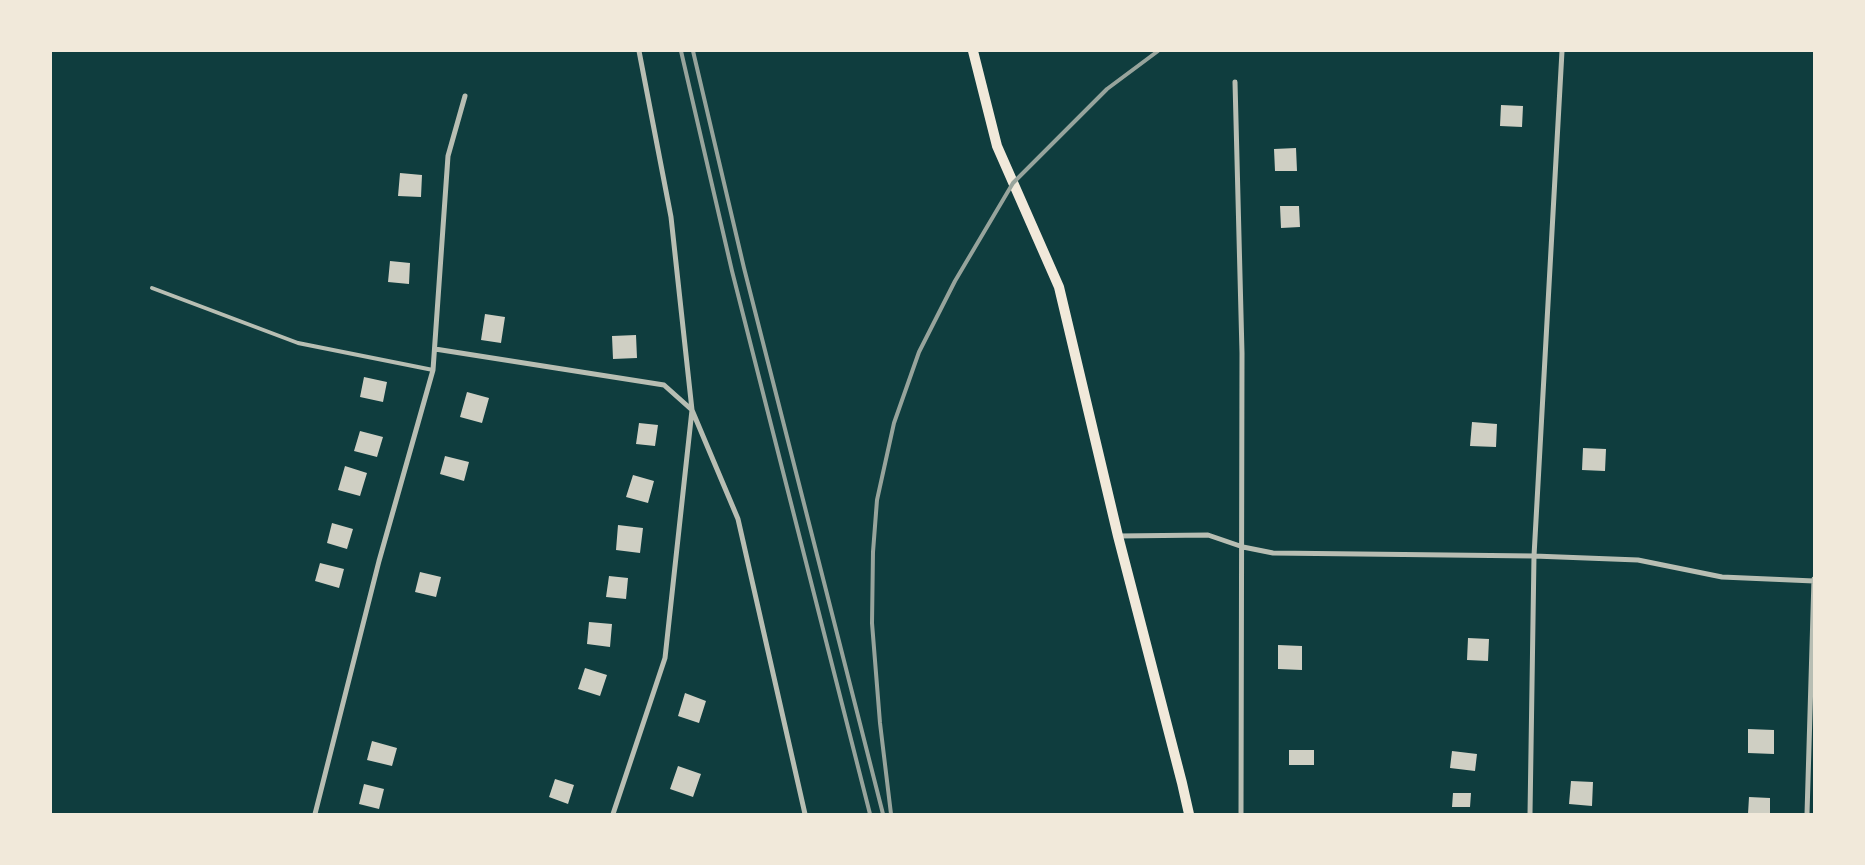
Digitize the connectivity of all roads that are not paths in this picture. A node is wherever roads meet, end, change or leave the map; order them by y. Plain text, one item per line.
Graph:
1 (639, 51) edge
2 (973, 51) edge
3 (1562, 51) edge
4 (1235, 82) dead end
5 (465, 96) dead end
6 (152, 288) dead end
7 (435, 349) junction
8 (434, 370) junction
9 (692, 410) junction
10 (1118, 536) junction
11 (1243, 547) junction
12 (1534, 556) junction
13 (1814, 580) edge
14 (315, 814) edge
15 (613, 814) edge
16 (805, 814) edge
17 (1189, 814) edge
18 (1241, 814) edge
19 (1530, 814) edge
20 (1807, 814) edge

1 - 9 street
2 - 10 main road
3 - 12 street
4 - 11 street
5 - 7 street
6 - 8 lane
7 - 8 street
7 - 9 street
8 - 14 street
9 - 15 street
9 - 16 street
10 - 11 street
10 - 17 main road
11 - 12 street
11 - 18 street
12 - 13 street
12 - 19 street
13 - 20 street

